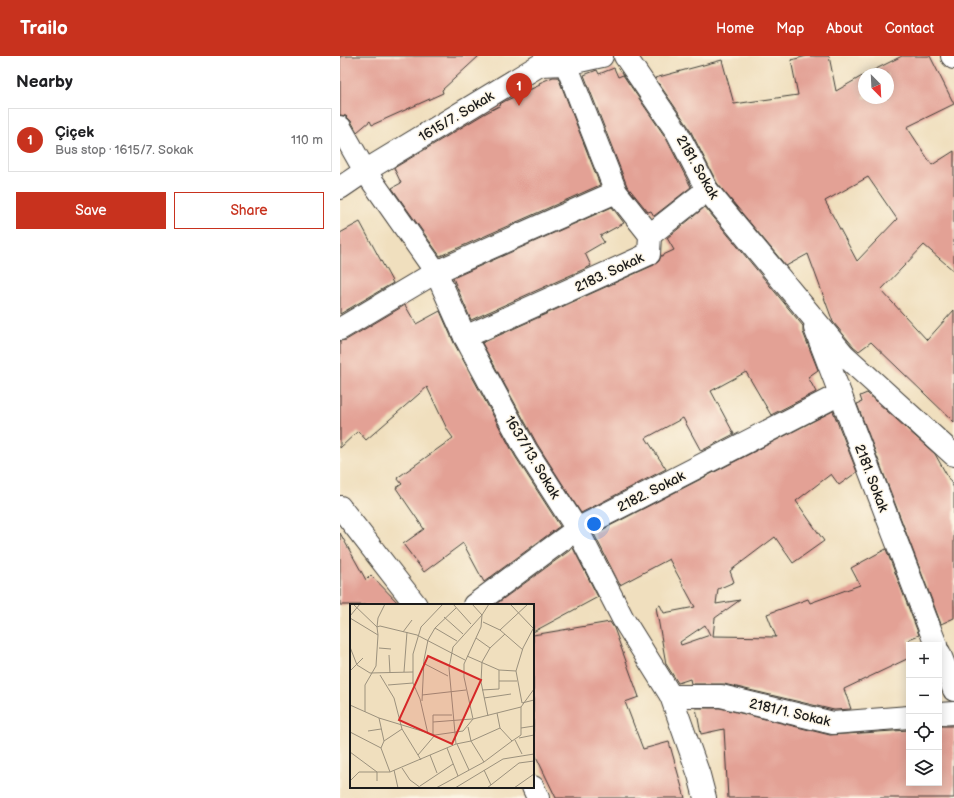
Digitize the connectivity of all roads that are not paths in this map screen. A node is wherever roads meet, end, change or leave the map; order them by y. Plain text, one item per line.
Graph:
1 (602, 56) edge
2 (625, 56) edge
3 (542, 61) edge
4 (566, 64) junction
5 (340, 127) edge
6 (365, 171) junction
7 (340, 188) edge
8 (708, 190) junction
9 (616, 192) junction
10 (650, 235) junction
11 (436, 272) junction
12 (808, 310) junction
13 (340, 329) edge
14 (465, 337) junction
15 (840, 394) junction
16 (954, 455) edge
17 (340, 507) edge
18 (577, 529) junction
19 (415, 604) edge
20 (475, 604) edge
21 (935, 642) edge
22 (942, 660) edge
23 (954, 690) edge
24 (671, 696) junction
25 (954, 713) edge
26 (942, 714) edge
27 (906, 717) edge
28 (533, 788) edge
29 (538, 798) edge
30 (705, 798) edge

1 - 4 street, 1615/7. Sokak
2 - 8 street, 2181. Sokak
3 - 4 street, 1615/7. Sokak
3 - 6 street, 1615/7. Sokak
4 - 9 street, 2183. Sokak
5 - 6 street, 1637/13. Sokak
6 - 7 street, 1615/7. Sokak
6 - 11 street, 1637/13. Sokak
8 - 10 street
8 - 12 street, 2181. Sokak
9 - 10 street, 2183. Sokak
9 - 11 street
10 - 14 street, 2183. Sokak
11 - 13 street
11 - 14 street, 1637/13. Sokak
12 - 15 street, 2181. Sokak
12 - 16 street, 2181. Sokak
14 - 18 street, 1637/13. Sokak
15 - 18 street, 2182. Sokak
15 - 21 street, 2181. Sokak
17 - 19 street
18 - 20 street, 2182. Sokak
18 - 24 street, 1637/13. Sokak
22 - 23 street
24 - 27 street, 2181/1. Sokak
24 - 30 street, 1637/13. Sokak
25 - 26 street
28 - 29 street

